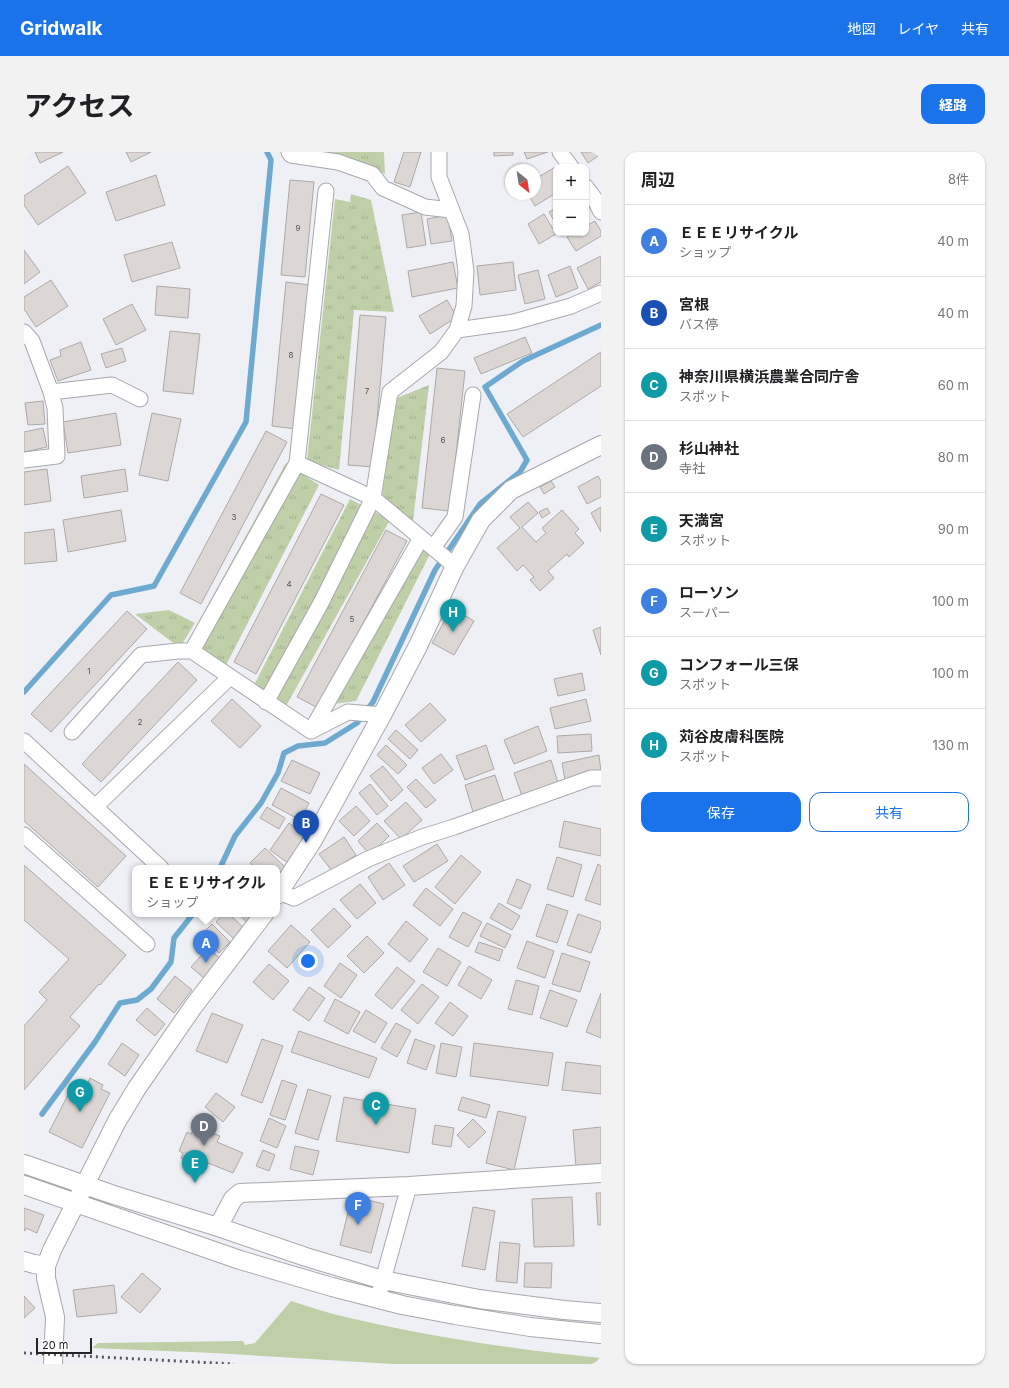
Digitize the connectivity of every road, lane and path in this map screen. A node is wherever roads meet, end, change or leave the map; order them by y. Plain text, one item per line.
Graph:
1 (289, 152) edge
2 (439, 152) edge
3 (560, 152) edge
4 (569, 164) edge
5 (326, 191) dead end
6 (589, 191) edge
7 (451, 210) junction
8 (601, 212) edge
9 (601, 293) edge
10 (457, 330) junction
11 (24, 332) edge
12 (51, 392) junction
13 (473, 395) dead end
14 (140, 399) dead end
15 (601, 445) edge
16 (24, 460) edge
17 (297, 464) junction
18 (373, 498) junction
19 (421, 538) junction
20 (433, 548) junction
21 (455, 566) junction
22 (192, 651) junction
23 (230, 677) junction
24 (266, 702) junction
25 (382, 715) junction
26 (311, 731) junction
27 (72, 732) dead end
28 (24, 741) edge
29 (601, 778) edge
30 (95, 807) junction
31 (24, 835) edge
32 (158, 865) edge
33 (280, 890) edge
34 (280, 894) edge
35 (262, 917) edge
36 (147, 944) dead end
37 (24, 1164) edge
38 (601, 1173) edge
39 (24, 1185) edge
40 (84, 1186) junction
41 (409, 1186) junction
42 (75, 1203) junction
43 (218, 1227) junction
44 (24, 1261) edge
45 (46, 1266) junction
46 (384, 1280) junction
47 (379, 1298) junction
48 (601, 1314) edge
49 (601, 1334) edge
50 (54, 1364) edge

1 - 7 street
2 - 7 street
3 - 4 street
5 - 17 street
6 - 8 street
7 - 10 street
9 - 10 street
10 - 18 street
11 - 12 street
12 - 14 street
12 - 16 street
13 - 20 street
15 - 21 street
17 - 18 street
17 - 22 street
18 - 19 street
18 - 24 street
19 - 20 street
19 - 26 street
20 - 21 street
21 - 25 street
22 - 23 street
22 - 27 street
23 - 24 street
23 - 30 street
24 - 26 street
25 - 26 street
25 - 33 street
28 - 30 street
29 - 34 street
30 - 32 street
31 - 36 street
35 - 40 street
37 - 40 street
38 - 41 street
39 - 42 street
40 - 42 street
40 - 43 street
41 - 43 street
41 - 46 street
42 - 45 street
42 - 47 street
43 - 46 street
44 - 45 street
45 - 50 street
46 - 47 street
46 - 48 street
47 - 49 street

